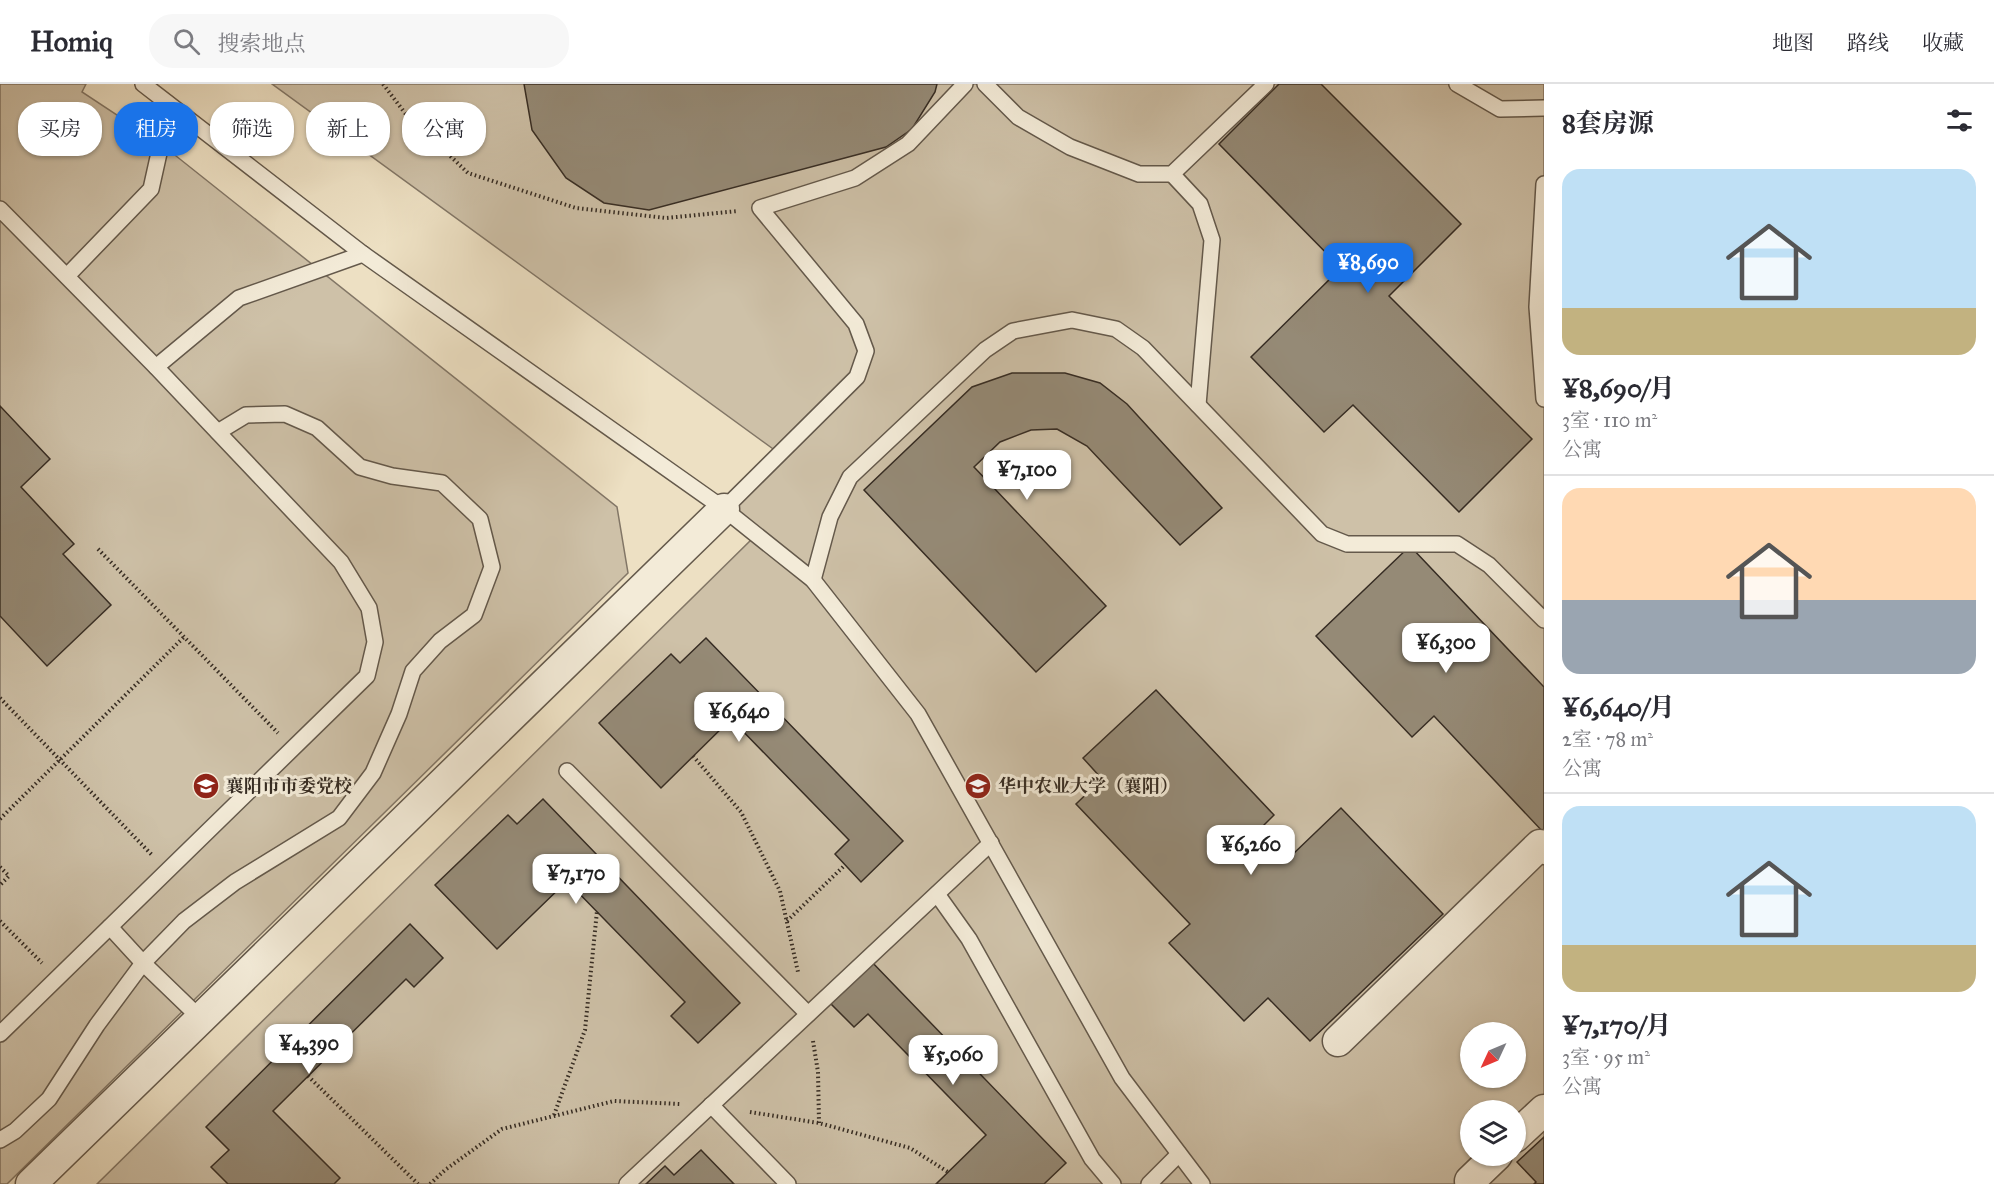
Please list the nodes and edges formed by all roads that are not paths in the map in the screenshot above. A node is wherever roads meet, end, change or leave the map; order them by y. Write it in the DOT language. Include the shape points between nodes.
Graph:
graph roads {
  1 [pos="143,84"];
  2 [pos="965,84"];
  3 [pos="985,84"];
  4 [pos="1266,84"];
  5 [pos="1457,84"];
  6 [pos="167,102"];
  7 [pos="1544,108"];
  8 [pos="198,126"];
  9 [pos="158,156"];
  10 [pos="1172,174"];
  11 [pos="1544,184"];
  12 [pos="0,209"];
  13 [pos="363,254"];
  14 [pos="66,276"];
  15 [pos="156,367"];
  16 [pos="1544,399"];
  17 [pos="1198,405"];
  18 [pos="218,432"];
  19 [pos="724,509"];
  20 [pos="813,580"];
  21 [pos="1544,620"];
  22 [pos="567,771"];
  23 [pos="991,843"];
  24 [pos="1544,849"];
  25 [pos="937,894"];
  26 [pos="110,927"];
  27 [pos="143,963"];
  28 [pos="808,1014"];
  29 [pos="201,1019"];
  30 [pos="0,1034"];
  31 [pos="1338,1041"];
  32 [pos="711,1105"];
  33 [pos="1544,1110"];
  34 [pos="1526,1127"];
  35 [pos="0,1140"];
  36 [pos="1179,1154"];
  37 [pos="1486,1166"];
  38 [pos="1470,1181"];
  39 [pos="31,1184"];
  40 [pos="627,1184"];
  41 [pos="788,1184"];
  42 [pos="1113,1184"];
  43 [pos="1149,1184"];
  44 [pos="1202,1184"];
  1 -- 6 [label="lane"];
  2 -- 19 [label="lane" via="908,144 855,178 760,208 856,324 866,351 856,377"];
  3 -- 10 [label="lane" via="1018,117 1070,147 1139,174"];
  4 -- 10 [label="lane"];
  5 -- 7 [label="lane" via="1500,109"];
  8 -- 13 [label="lane"];
  9 -- 14 [label="lane" via="150,189"];
  10 -- 17 [label="lane" via="1200,204 1212,240"];
  11 -- 16 [label="lane" via="1537,307"];
  12 -- 14 [label="lane"];
  13 -- 15 [label="lane" via="239,298"];
  13 -- 19 [label="lane"];
  14 -- 15 [label="lane"];
  15 -- 18 [label="lane"];
  17 -- 20 [label="lane" via="1143,348 1116,329 1072,320 1013,331 984,350 850,477 830,517"];
  17 -- 21 [label="lane" via="1322,534 1347,544 1457,544 1489,565"];
  18 -- 26 [label="lane" via="341,562 369,608 375,642 367,676"];
  18 -- 27 [label="lane" via="246,415 285,414 317,428 360,467 442,483 480,519 492,567 474,615 440,641 413,671 373,772 339,818 235,882 184,921"];
  19 -- 20 [label="lane"];
  19 -- 29 [label="street"];
  20 -- 23 [label="lane" via="918,714"];
  22 -- 28 [label="lane"];
  23 -- 25 [label="lane"];
  23 -- 36 [label="lane" via="1122,1078"];
  24 -- 31 [label="street" via="1540,844"];
  25 -- 28 [label="lane"];
  25 -- 42 [label="lane" via="969,939 1092,1159"];
  26 -- 27 [label="lane"];
  26 -- 30 [label="lane"];
  27 -- 29 [label="lane"];
  27 -- 35 [label="lane" via="49,1099"];
  28 -- 32 [label="lane"];
  29 -- 39 [label="street"];
  32 -- 40 [label="lane"];
  32 -- 41 [label="lane"];
  33 -- 34 [label="street"];
  36 -- 43 [label="lane"];
  36 -- 44 [label="lane"];
  37 -- 38 [label="street"];
}
